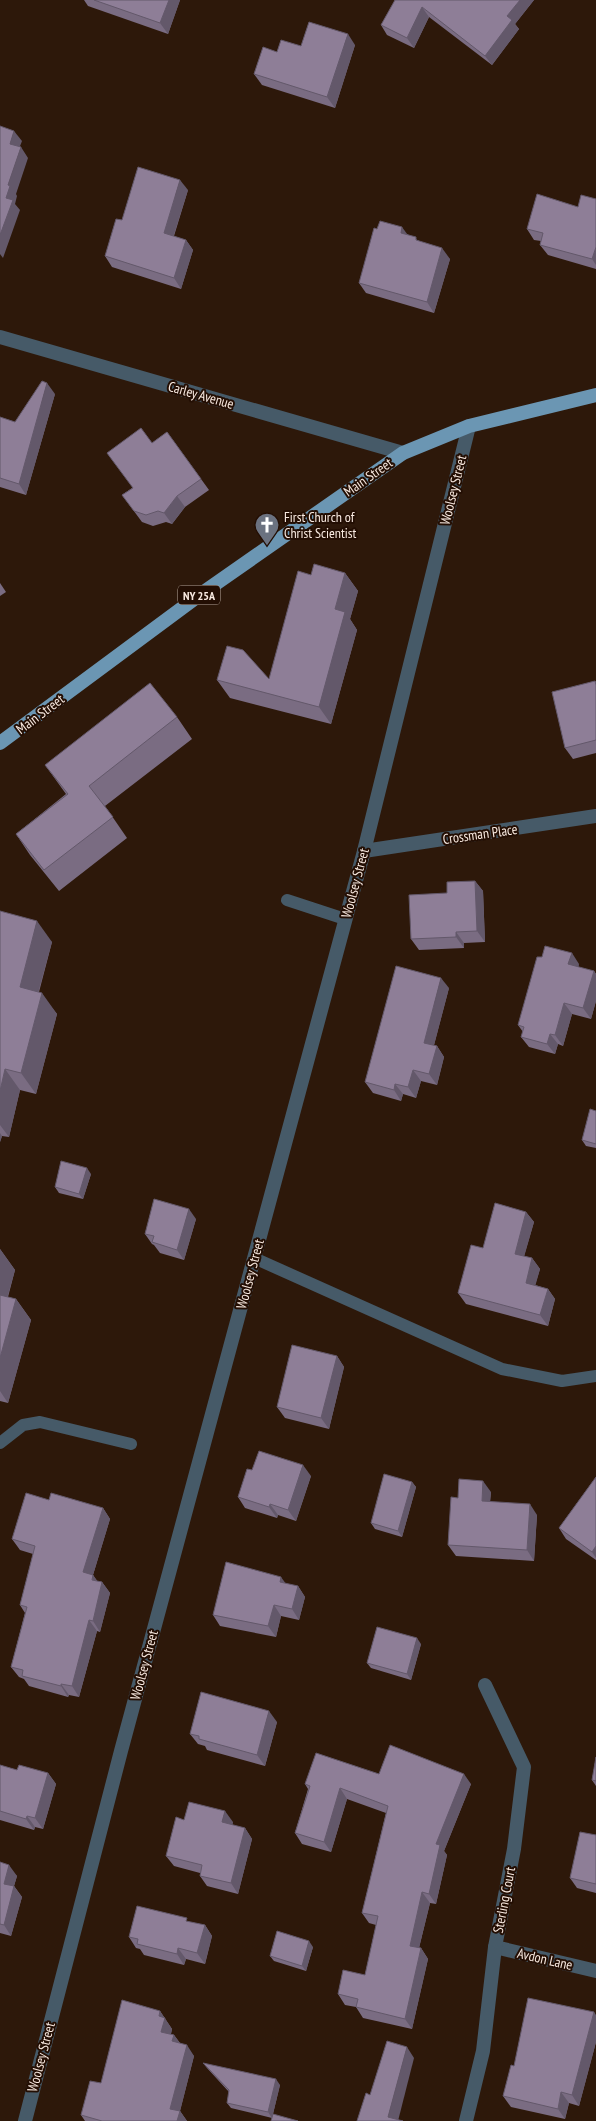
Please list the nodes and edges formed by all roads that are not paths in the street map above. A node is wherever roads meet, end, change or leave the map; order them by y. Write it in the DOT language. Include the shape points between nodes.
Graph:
graph roads {
  1 [pos="0,337"];
  2 [pos="596,395"];
  3 [pos="469,426"];
  4 [pos="402,453"];
  5 [pos="0,743"];
  6 [pos="596,816"];
  7 [pos="364,851"];
  8 [pos="287,900"];
  9 [pos="345,919"];
  10 [pos="254,1258"];
  11 [pos="596,1376"];
  12 [pos="0,1443"];
  13 [pos="131,1444"];
  14 [pos="485,1685"];
  15 [pos="495,1947"];
  16 [pos="596,1971"];
  17 [pos="25,2121"];
  18 [pos="466,2121"];
  1 -- 4 [label="street, Carley Avenue"];
  2 -- 3 [label="main road, Main Street / NY 25A"];
  3 -- 4 [label="main road, Main Street / NY 25A"];
  3 -- 7 [label="street, Woolsey Street"];
  4 -- 5 [label="main road, Main Street / NY 25A" via="201,594"];
  6 -- 7 [label="street, Crossman Place"];
  7 -- 9 [label="street, Woolsey Street"];
  8 -- 9 [label="lane"];
  9 -- 10 [label="street, Woolsey Street"];
  10 -- 11 [label="lane" via="502,1369 562,1381"];
  10 -- 17 [label="street, Woolsey Street"];
  12 -- 13 [label="lane" via="23,1425 40,1422"];
  14 -- 15 [label="street, Sterling Court" via="524,1767 514,1849"];
  15 -- 16 [label="street, Avdon Lane"];
  15 -- 18 [label="street, Sterling Court" via="483,2051"];
}
